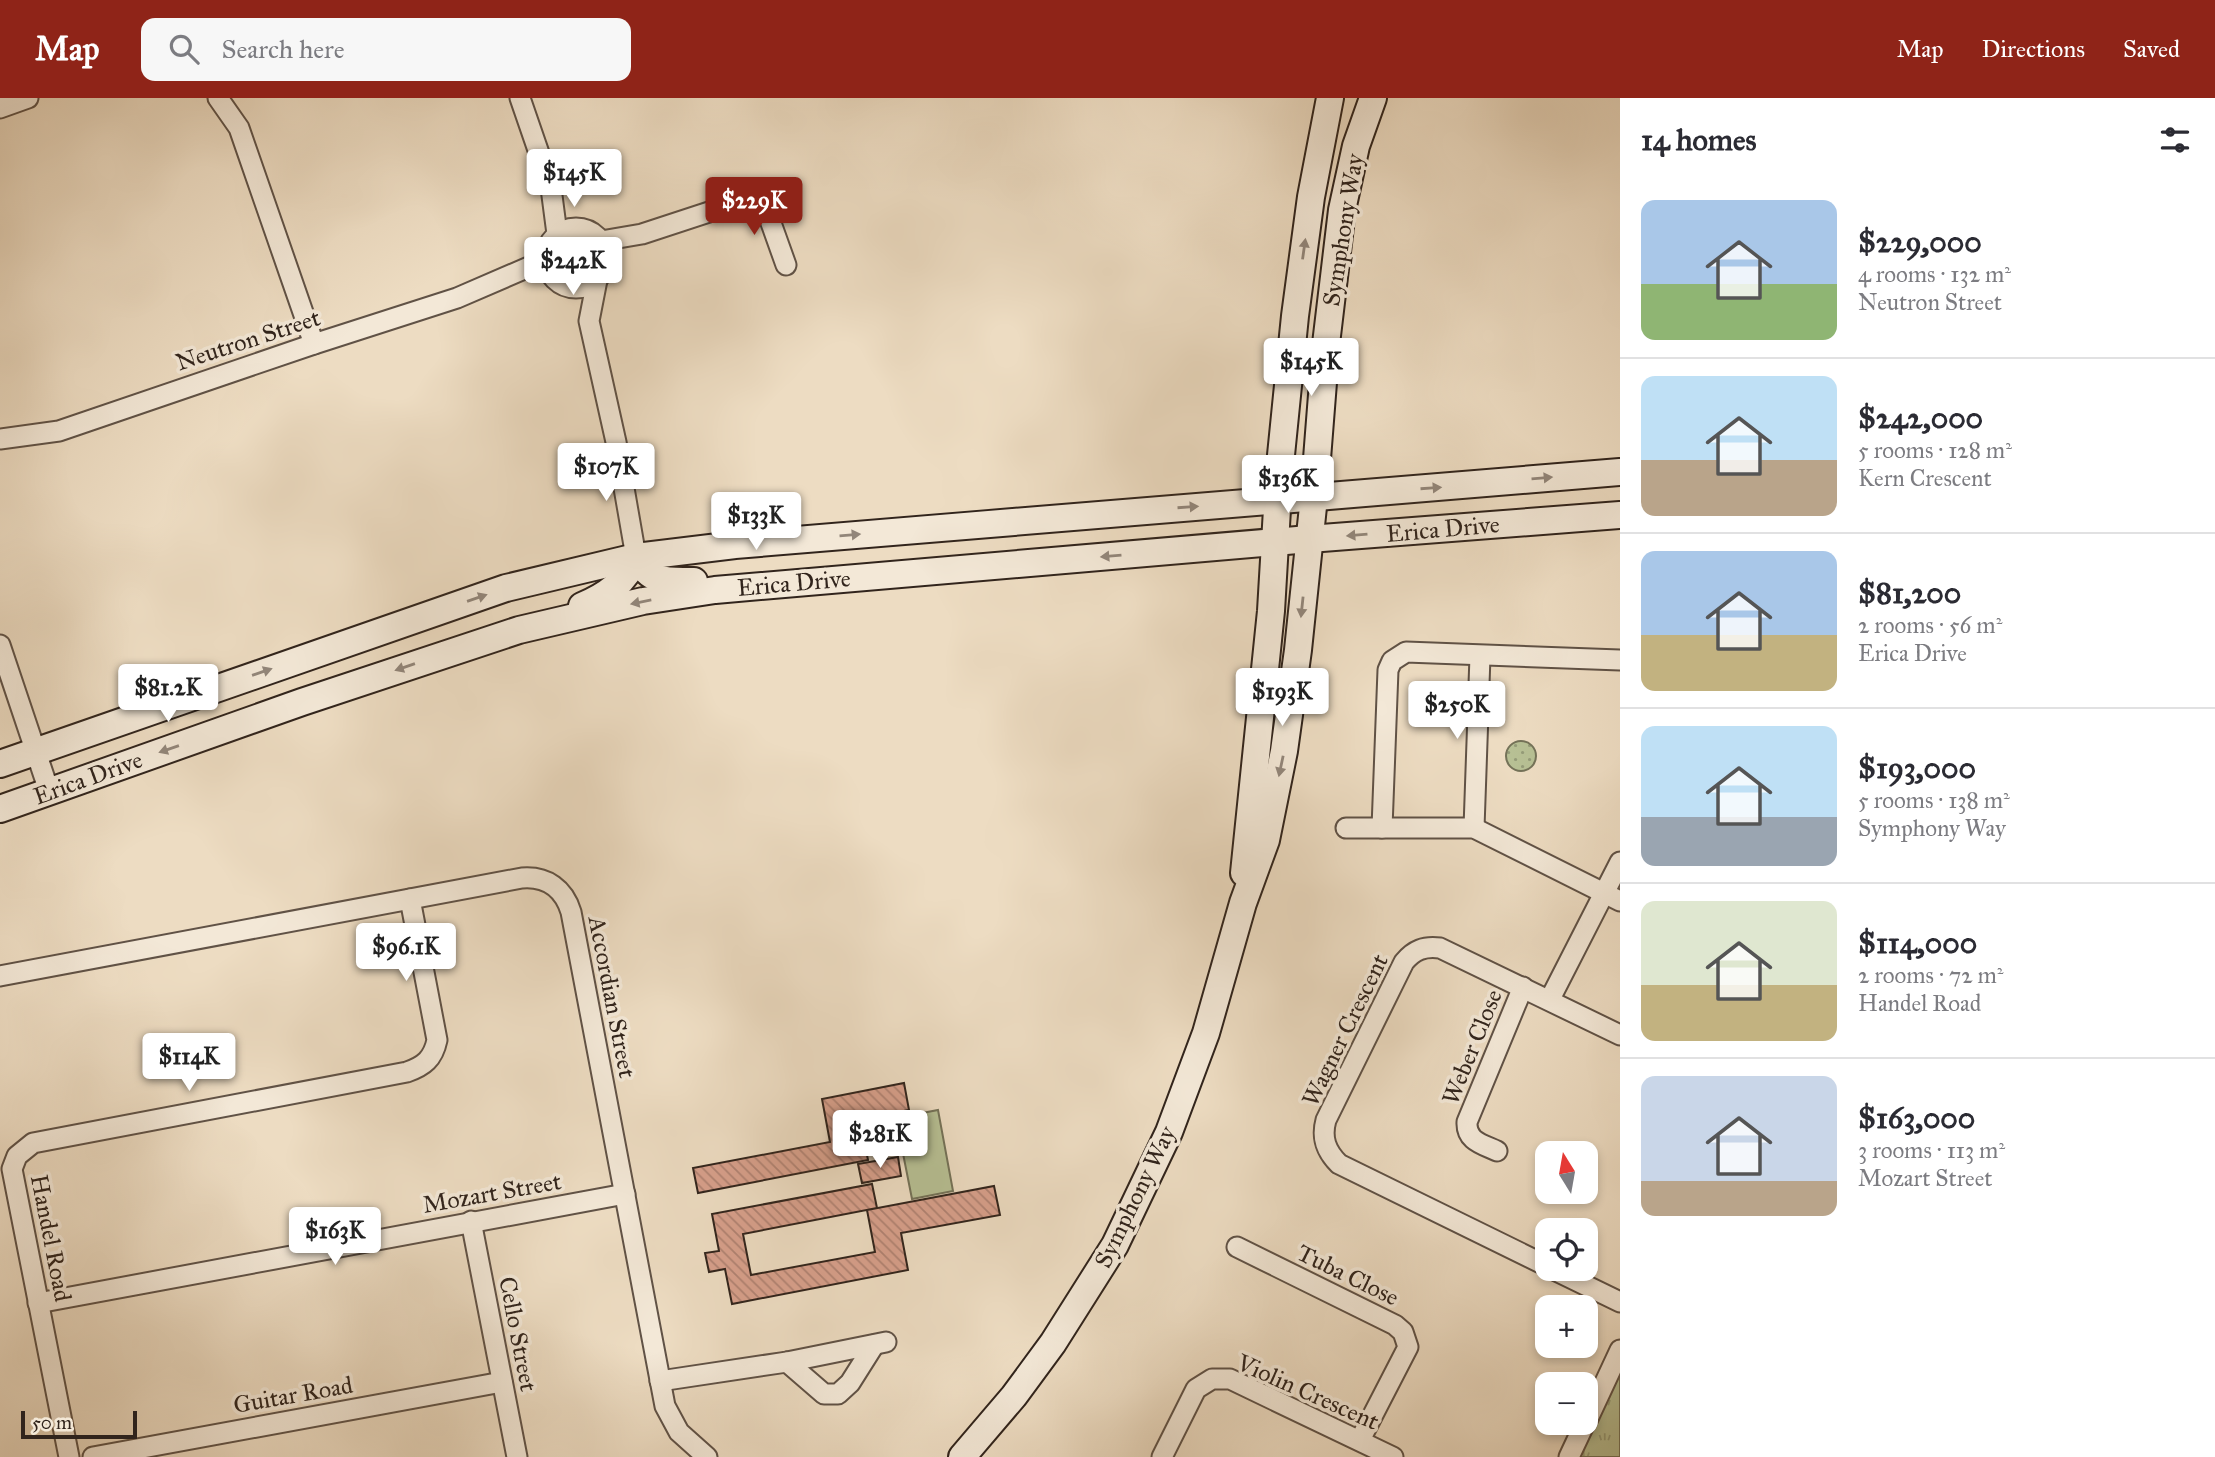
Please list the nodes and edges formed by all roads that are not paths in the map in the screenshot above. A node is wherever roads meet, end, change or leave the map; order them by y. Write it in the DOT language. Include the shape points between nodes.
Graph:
graph roads {
  1 [pos="28,98"];
  2 [pos="218,98"];
  3 [pos="520,98"];
  4 [pos="1330,98"];
  5 [pos="1373,98"];
  6 [pos="0,108"];
  7 [pos="566,231"];
  8 [pos="642,234"];
  9 [pos="601,241"];
  10 [pos="786,265"];
  11 [pos="601,273"];
  12 [pos="554,275"];
  13 [pos="589,321"];
  14 [pos="314,344"];
  15 [pos="0,439"];
  16 [pos="1620,472"];
  17 [pos="1314,497"];
  18 [pos="1278,500"];
  19 [pos="1620,515"];
  20 [pos="1309,539"];
  21 [pos="1275,542"];
  22 [pos="636,557"];
  23 [pos="860,578"];
  24 [pos="540,624"];
  25 [pos="0,645"];
  26 [pos="1480,656"];
  27 [pos="1620,660"];
  28 [pos="35,751"];
  29 [pos="0,764"];
  30 [pos="49,791"];
  31 [pos="0,809"];
  32 [pos="1346,828"];
  33 [pos="1382,828"];
  34 [pos="1474,828"];
  35 [pos="1620,862"];
  36 [pos="1612,897"];
  37 [pos="410,900"];
  38 [pos="1242,903"];
  39 [pos="0,976"];
  40 [pos="1523,987"];
  41 [pos="1550,999"];
  42 [pos="1620,1035"];
  43 [pos="1497,1151"];
  44 [pos="625,1194"];
  45 [pos="471,1221"];
  46 [pos="1237,1247"];
  47 [pos="1535,1260"];
  48 [pos="1577,1281"];
  49 [pos="1620,1302"];
  50 [pos="38,1303"];
  51 [pos="1620,1350"];
  52 [pos="787,1362"];
  53 [pos="660,1381"];
  54 [pos="502,1382"];
  55 [pos="1598,1396"];
  56 [pos="1579,1435"];
  57 [pos="1360,1440"];
  58 [pos="69,1457"];
  59 [pos="93,1457"];
  60 [pos="517,1457"];
  61 [pos="707,1457"];
  62 [pos="962,1457"];
  63 [pos="1162,1457"];
  64 [pos="1394,1457"];
  65 [pos="1569,1457"];
  1 -- 6 [label="street"];
  2 -- 14 [label="street" via="239,128"];
  3 -- 7 [label="street"];
  18 -- 4 [label="main road, Symphony Way, one-way" via="1295,316"];
  5 -- 17 [label="main road, Symphony Way" via="1356,146 1342,210"];
  7 -- 9 [label="street" via="594,234"];
  7 -- 12 [label="street" via="546,250"];
  8 -- 9 [label="street"];
  8 -- 10 [label="street" via="761,195"];
  8 -- 11 [label="street"];
  9 -- 11 [label="street" via="605,250"];
  11 -- 12 [label="street" via="582,288"];
  11 -- 13 [label="street"];
  12 -- 13 [label="street"];
  12 -- 14 [label="street, Neutron Street" via="508,276 457,298"];
  13 -- 22 [label="street"];
  14 -- 15 [label="street, Neutron Street" via="59,431"];
  17 -- 16 [label="main road, Erica Drive, one-way"];
  17 -- 18 [label="main road, Erica Drive"];
  17 -- 20 [label="main road, Symphony Way"];
  18 -- 21 [label="main road, Symphony Way"];
  22 -- 18 [label="main road, Erica Drive, one-way"];
  19 -- 20 [label="main road, Erica Drive, one-way"];
  20 -- 21 [label="main road, Erica Drive"];
  20 -- 38 [label="main road, Symphony Way, one-way" via="1284,751 1266,840"];
  21 -- 23 [label="main road, Erica Drive, one-way"];
  21 -- 38 [label="main road, Symphony Way"];
  22 -- 23 [label="main road" via="648,575 669,581 771,575"];
  22 -- 24 [label="main road" via="618,585 599,599"];
  28 -- 22 [label="main road, Erica Drive, one-way" via="506,588"];
  23 -- 24 [label="main road, Erica Drive, one-way" via="703,592"];
  24 -- 30 [label="main road, Erica Drive, one-way"];
  25 -- 28 [label="street"];
  26 -- 27 [label="street"];
  26 -- 33 [label="street" via="1406,652 1392,661"];
  26 -- 34 [label="street"];
  28 -- 29 [label="main road, Erica Drive"];
  28 -- 30 [label="street"];
  30 -- 31 [label="main road, Erica Drive"];
  32 -- 33 [label="street"];
  33 -- 34 [label="street"];
  34 -- 36 [label="street"];
  35 -- 36 [label="street"];
  36 -- 41 [label="street"];
  37 -- 39 [label="street, Accordian Street"];
  37 -- 44 [label="street, Accordian Street" via="531,878 548,882 563,894 571,912"];
  37 -- 50 [label="street, Handel Road" via="437,1040 429,1060 407,1072 33,1143 23,1149 12,1169"];
  38 -- 62 [label="main road, Symphony Way" via="1206,1033 1169,1132 1115,1245 1053,1343"];
  40 -- 41 [label="street, Wagner Crescent"];
  40 -- 43 [label="street, Weber Close" via="1467,1122 1470,1138"];
  40 -- 47 [label="street, Wagner Crescent" via="1440,947 1409,955 1323,1131 1329,1154 1339,1164"];
  41 -- 42 [label="street, Wagner Crescent"];
  44 -- 45 [label="street, Mozart Street"];
  44 -- 53 [label="street, Accordian Street"];
  45 -- 50 [label="street, Mozart Street"];
  45 -- 54 [label="street, Cello Street"];
  46 -- 57 [label="street, Tuba Close" via="1403,1332 1408,1347"];
  48 -- 49 [label="street"];
  50 -- 58 [label="street, Handel Road"];
  51 -- 55 [label="street"];
  52 -- 52 [label="street" via="880,1343 838,1394 824,1394"];
  52 -- 53 [label="street"];
  53 -- 61 [label="street, Accordian Street" via="673,1423"];
  54 -- 59 [label="street, Guitar Road"];
  54 -- 60 [label="street, Cello Street"];
  56 -- 65 [label="street"];
  57 -- 63 [label="street, Violin Crescent" via="1230,1379 1212,1379 1196,1389"];
  57 -- 64 [label="street, Violin Crescent"];
}
